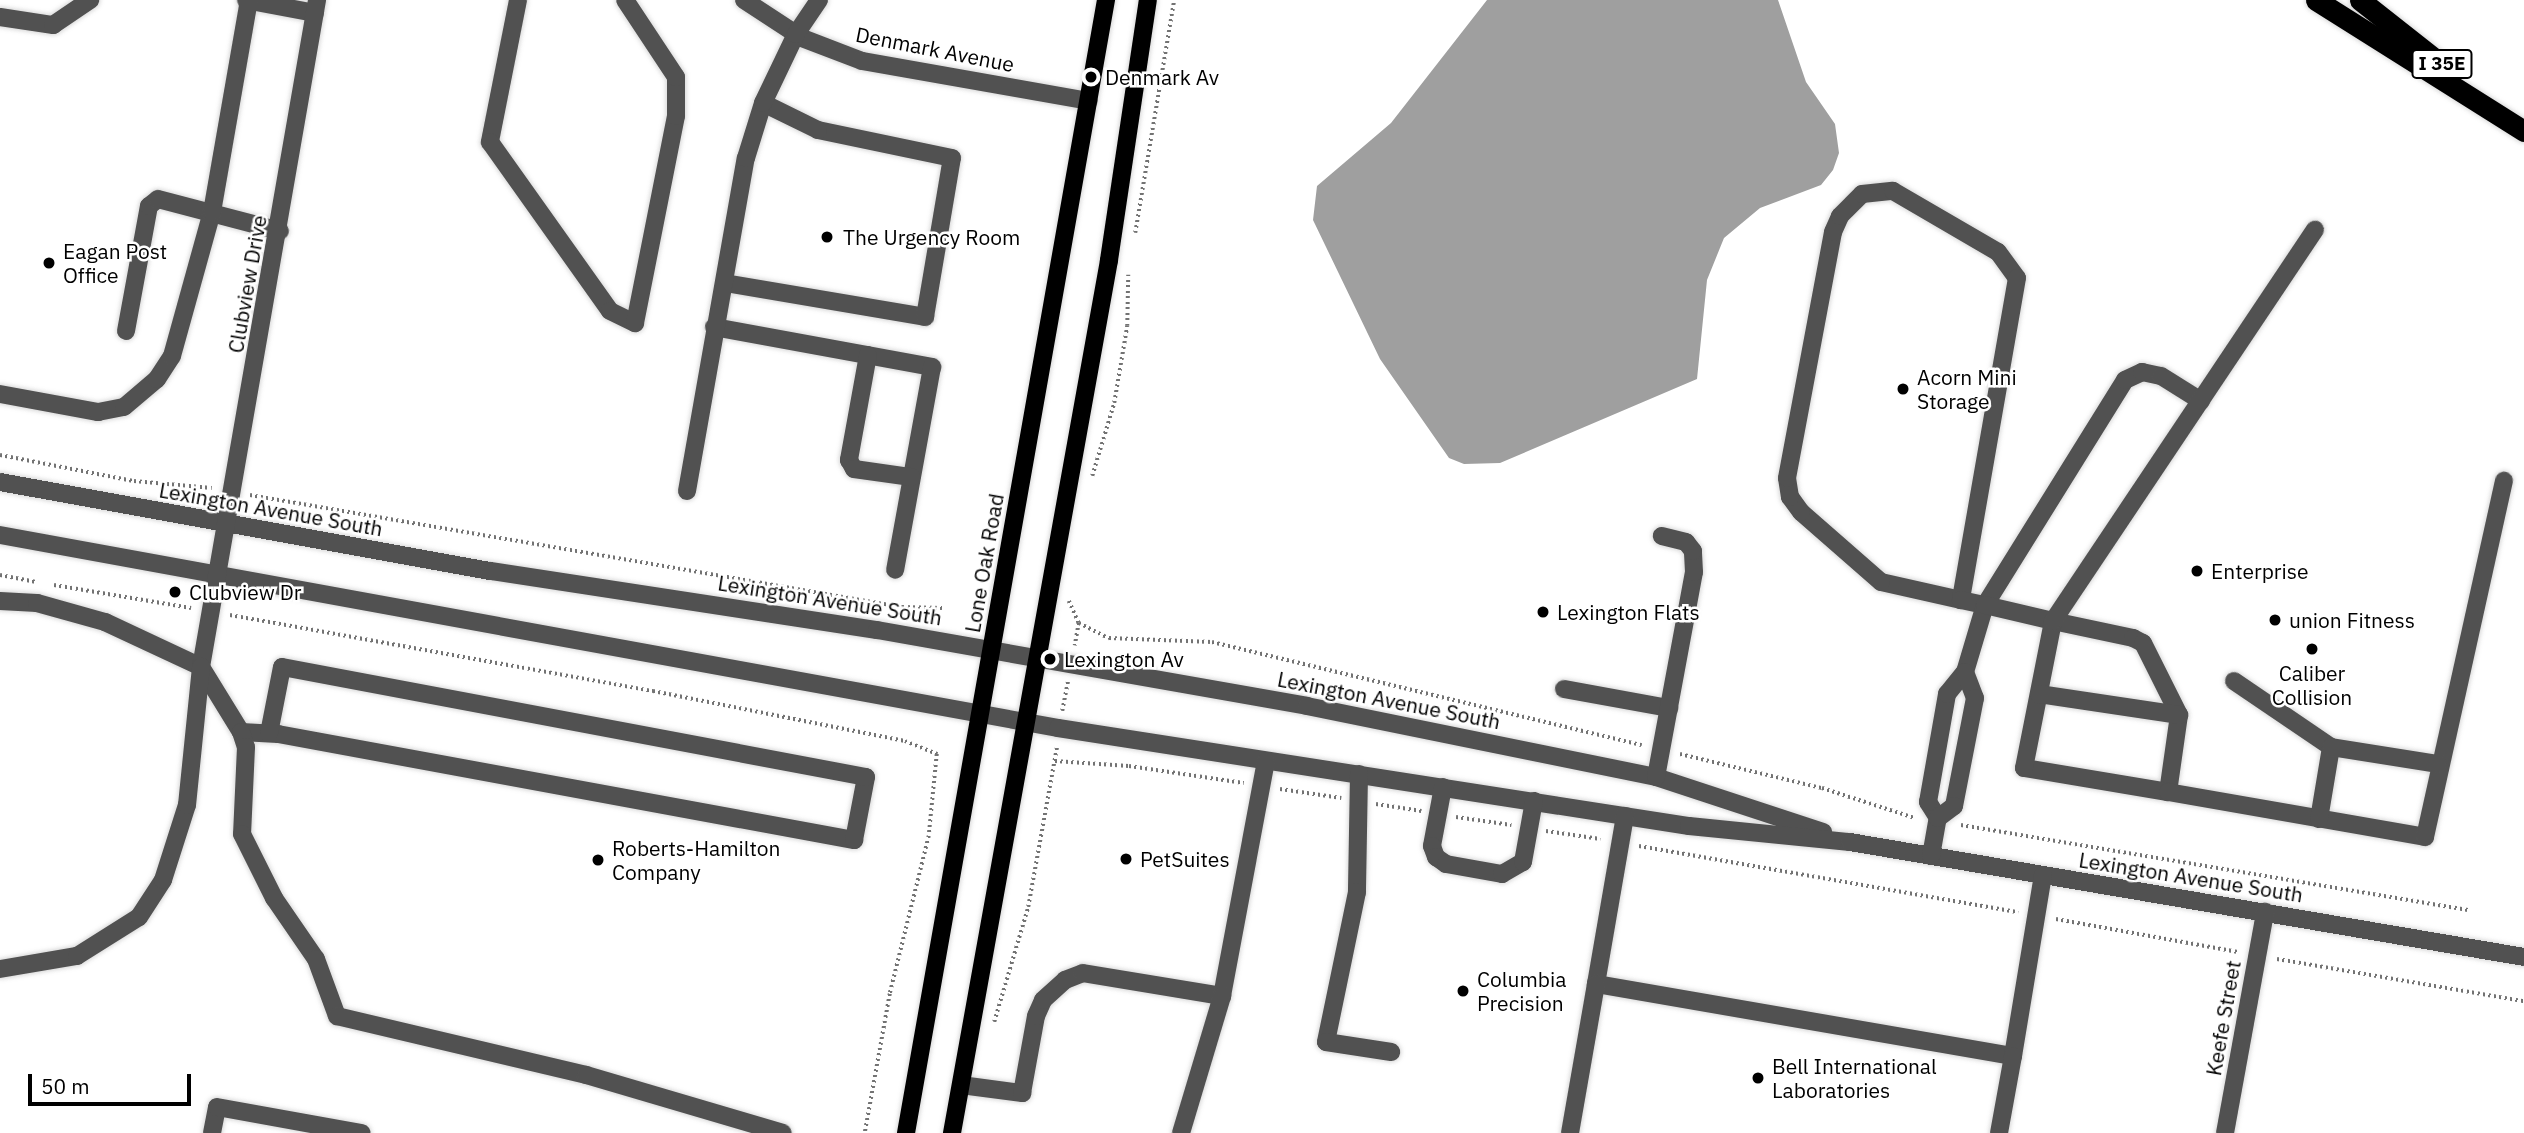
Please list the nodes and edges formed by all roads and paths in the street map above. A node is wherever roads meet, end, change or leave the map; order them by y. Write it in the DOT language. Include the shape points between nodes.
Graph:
graph roads {
  1 [pos="90,0"];
  2 [pos="248,0"];
  3 [pos="518,0"];
  4 [pos="625,0"];
  5 [pos="744,0"];
  6 [pos="820,0"];
  7 [pos="1106,0"];
  8 [pos="1149,0"];
  9 [pos="1174,0"];
  10 [pos="2316,0"];
  11 [pos="2360,0"];
  12 [pos="316,6"];
  13 [pos="0,18"];
  14 [pos="796,34"];
  15 [pos="1089,101"];
  16 [pos="763,103"];
  17 [pos="2524,130"];
  18 [pos="212,212"];
  19 [pos="2315,229"];
  20 [pos="280,231"];
  21 [pos="1133,246"];
  22 [pos="1128,273"];
  23 [pos="725,283"];
  24 [pos="714,327"];
  25 [pos="126,331"];
  26 [pos="868,355"];
  27 [pos="0,394"];
  28 [pos="2201,401"];
  29 [pos="0,455"];
  30 [pos="911,477"];
  31 [pos="2504,481"];
  32 [pos="0,482"];
  33 [pos="1090,488"];
  34 [pos="687,491"];
  35 [pos="232,493"];
  36 [pos="226,524"];
  37 [pos="0,535"];
  38 [pos="1662,536"];
  39 [pos="895,570"];
  40 [pos="0,575"];
  41 [pos="217,575"];
  42 [pos="1070,588"];
  43 [pos="1961,600"];
  44 [pos="0,601"];
  45 [pos="1985,605"];
  46 [pos="942,608"];
  47 [pos="211,611"];
  48 [pos="2053,621"];
  49 [pos="1079,623"];
  50 [pos="992,649"];
  51 [pos="1037,657"];
  52 [pos="1072,663"];
  53 [pos="201,667"];
  54 [pos="1965,672"];
  55 [pos="2234,681"];
  56 [pos="1564,690"];
  57 [pos="2039,694"];
  58 [pos="1669,708"];
  59 [pos="980,714"];
  60 [pos="2179,715"];
  61 [pos="1025,722"];
  62 [pos="1058,728"];
  63 [pos="241,732"];
  64 [pos="269,733"];
  65 [pos="2331,747"];
  66 [pos="1661,750"];
  67 [pos="1055,761"];
  68 [pos="1266,762"];
  69 [pos="2438,764"];
  70 [pos="1359,774"];
  71 [pos="1656,777"];
  72 [pos="1262,786"];
  73 [pos="1443,787"];
  74 [pos="2168,792"];
  75 [pos="1357,801"];
  76 [pos="1534,801"];
  77 [pos="1438,814"];
  78 [pos="1625,816"];
  79 [pos="2319,819"];
  80 [pos="1938,820"];
  81 [pos="1530,828"];
  82 [pos="1621,842"];
  83 [pos="1850,842"];
  84 [pos="1931,856"];
  85 [pos="2043,875"];
  86 [pos="2468,910"];
  87 [pos="2265,912"];
  88 [pos="2036,916"];
  89 [pos="2257,956"];
  90 [pos="2524,957"];
  91 [pos="0,969"];
  92 [pos="1596,984"];
  93 [pos="1222,996"];
  94 [pos="2524,1001"];
  95 [pos="993,1027"];
  96 [pos="1391,1052"];
  97 [pos="2012,1056"];
  98 [pos="961,1084"];
  99 [pos="212,1133"];
  100 [pos="362,1133"];
  101 [pos="783,1133"];
  102 [pos="865,1133"];
  103 [pos="906,1133"];
  104 [pos="952,1133"];
  105 [pos="1181,1133"];
  106 [pos="1570,1133"];
  107 [pos="1999,1133"];
  108 [pos="2225,1133"];
  1 -- 13 [label="street" via="53,26"];
  2 -- 12 [label="street"];
  2 -- 18 [label="street"];
  3 -- 4 [label="street" via="490,142 610,311 635,323 676,116 676,76"];
  5 -- 14 [label="street, Denmark Avenue"];
  6 -- 14 [label="street"];
  7 -- 15 [label="main road, Lone Oak Road"];
  8 -- 51 [label="main road"];
  9 -- 21 [label="path"];
  10 -- 17 [label="highway"];
  11 -- 17 [label="highway, I 35E"];
  12 -- 20 [label="street, Clubview Drive"];
  14 -- 15 [label="street, Denmark Avenue" via="862,61"];
  14 -- 16 [label="street"];
  15 -- 50 [label="main road, Lone Oak Road"];
  16 -- 23 [label="street" via="746,158"];
  16 -- 23 [label="street" via="818,130 952,158 925,317"];
  18 -- 20 [label="street"];
  18 -- 25 [label="street" via="158,199 149,206"];
  18 -- 27 [label="street" via="181,336 157,379 124,407 98,412"];
  19 -- 28 [label="street"];
  20 -- 35 [label="street, Clubview Drive"];
  22 -- 33 [label="path" via="1127,326 1114,402"];
  23 -- 24 [label="street"];
  24 -- 26 [label="street"];
  24 -- 34 [label="street"];
  26 -- 30 [label="street" via="849,460 854,469"];
  26 -- 30 [label="street" via="932,367"];
  28 -- 45 [label="street" via="2161,376 2141,372 2125,380"];
  28 -- 48 [label="street"];
  29 -- 35 [label="path" via="134,481 183,482"];
  30 -- 39 [label="street"];
  31 -- 69 [label="street"];
  32 -- 36 [label="street, Lexington Avenue South"];
  35 -- 36 [label="street, Clubview Drive"];
  35 -- 46 [label="path" via="902,607"];
  36 -- 41 [label="street, Clubview Drive"];
  36 -- 50 [label="street, Lexington Avenue South" via="491,571"];
  37 -- 41 [label="street, Lexington Avenue South"];
  38 -- 58 [label="street" via="1686,542 1693,551 1694,572"];
  40 -- 47 [label="path"];
  41 -- 47 [label="street, Clubview Drive"];
  41 -- 59 [label="street, Lexington Avenue South"];
  42 -- 49 [label="path"];
  43 -- 43 [label="street" via="2017,278 1998,252 1893,191 1877,190 1861,194 1850,204 1833,232 1787,478 1790,497 1881,582"];
  43 -- 45 [label="street"];
  44 -- 53 [label="street" via="37,603 105,622"];
  45 -- 48 [label="street"];
  45 -- 54 [label="street"];
  47 -- 53 [label="street, Clubview Drive"];
  47 -- 102 [label="path" via="653,691 905,741 937,754 936,798 890,994"];
  48 -- 57 [label="street"];
  48 -- 60 [label="street" via="2143,643"];
  49 -- 52 [label="path"];
  49 -- 66 [label="path" via="1109,639 1212,642"];
  50 -- 51 [label="street, Lexington Avenue South"];
  50 -- 59 [label="main road, Lone Oak Road"];
  51 -- 52 [label="street, Lexington Avenue South"];
  51 -- 61 [label="main road"];
  52 -- 62 [label="path"];
  52 -- 71 [label="street, Lexington Avenue South"];
  53 -- 63 [label="street"];
  53 -- 91 [label="street, Clubview Drive" via="187,805 163,880 139,917 77,956"];
  54 -- 80 [label="street" via="1947,694 1928,802"];
  54 -- 80 [label="street" via="1975,698 1954,806"];
  55 -- 65 [label="street"];
  56 -- 58 [label="street"];
  57 -- 60 [label="street"];
  57 -- 74 [label="street" via="2024,768"];
  58 -- 66 [label="street"];
  59 -- 61 [label="street, Lexington Avenue South"];
  59 -- 103 [label="main road, Lone Oak Road"];
  60 -- 74 [label="street"];
  61 -- 62 [label="street, Lexington Avenue South"];
  61 -- 98 [label="main road"];
  62 -- 67 [label="path"];
  62 -- 68 [label="street, Lexington Avenue South"];
  63 -- 64 [label="street"];
  63 -- 101 [label="street" via="246,747 242,834 274,898 316,959 337,1016 586,1075"];
  64 -- 64 [label="street" via="854,840 866,777 282,667"];
  65 -- 69 [label="street"];
  65 -- 79 [label="street"];
  66 -- 71 [label="street"];
  66 -- 80 [label="path" via="1822,788 1890,813"];
  67 -- 72 [label="path" via="1129,766"];
  67 -- 95 [label="path" via="1028,907"];
  68 -- 70 [label="street, Lexington Avenue South"];
  68 -- 72 [label="street"];
  69 -- 79 [label="street" via="2425,837"];
  70 -- 73 [label="street, Lexington Avenue South"];
  70 -- 75 [label="street"];
  71 -- 83 [label="street, Lexington Avenue South"];
  72 -- 75 [label="path"];
  72 -- 93 [label="street"];
  73 -- 76 [label="street, Lexington Avenue South"];
  73 -- 77 [label="street"];
  74 -- 79 [label="street"];
  75 -- 77 [label="path"];
  75 -- 96 [label="street" via="1357,891 1326,1042"];
  76 -- 78 [label="street, Lexington Avenue South"];
  76 -- 81 [label="street"];
  77 -- 81 [label="path"];
  77 -- 81 [label="street" via="1432,846 1436,857 1446,864 1502,874 1523,863"];
  78 -- 82 [label="street"];
  78 -- 83 [label="street, Lexington Avenue South"];
  80 -- 84 [label="street"];
  80 -- 86 [label="path"];
  81 -- 82 [label="path"];
  82 -- 88 [label="path"];
  82 -- 92 [label="street"];
  83 -- 84 [label="street, Lexington Avenue South"];
  84 -- 85 [label="street, Lexington Avenue South"];
  85 -- 87 [label="street, Lexington Avenue South"];
  85 -- 88 [label="street"];
  87 -- 89 [label="street, Keefe Street"];
  87 -- 90 [label="street, Lexington Avenue South"];
  88 -- 89 [label="path"];
  88 -- 97 [label="street"];
  89 -- 94 [label="path"];
  89 -- 108 [label="street, Keefe Street"];
  92 -- 97 [label="street"];
  92 -- 106 [label="street"];
  93 -- 98 [label="street" via="1083,973 1065,980 1043,1000 1022,1093"];
  93 -- 105 [label="street"];
  97 -- 107 [label="street"];
  98 -- 104 [label="main road"];
  99 -- 100 [label="street" via="217,1107"];
}
